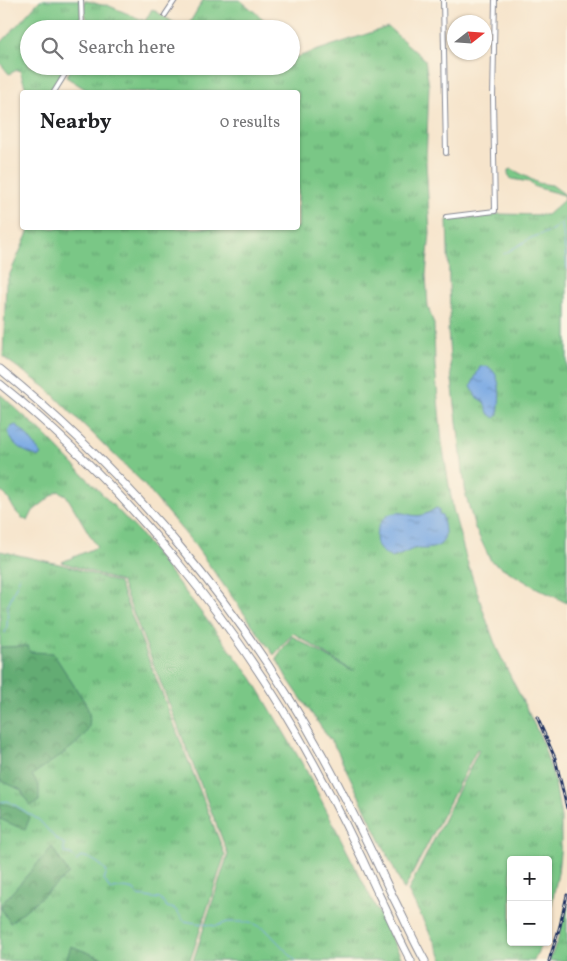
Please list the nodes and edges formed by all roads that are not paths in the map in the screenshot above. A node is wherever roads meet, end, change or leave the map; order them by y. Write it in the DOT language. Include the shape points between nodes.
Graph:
graph roads {
  1 [pos="81,0"];
  2 [pos="175,0"];
  3 [pos="443,0"];
  4 [pos="495,0"];
  5 [pos="165,15"];
  6 [pos="82,20"];
  7 [pos="64,75"];
  8 [pos="55,90"];
  9 [pos="446,153"];
  10 [pos="446,217"];
  11 [pos="0,369"];
  12 [pos="0,384"];
  13 [pos="411,961"];
  14 [pos="425,961"];
  1 -- 6 [label="street"];
  2 -- 5 [label="street"];
  3 -- 9 [label="street"];
  4 -- 10 [label="street" via="495,211"];
  7 -- 8 [label="street"];
  11 -- 14 [label="highway" via="58,419 125,486 228,608 324,756"];
  12 -- 13 [label="highway" via="51,428 124,502 162,544 252,662 338,808"];
}
